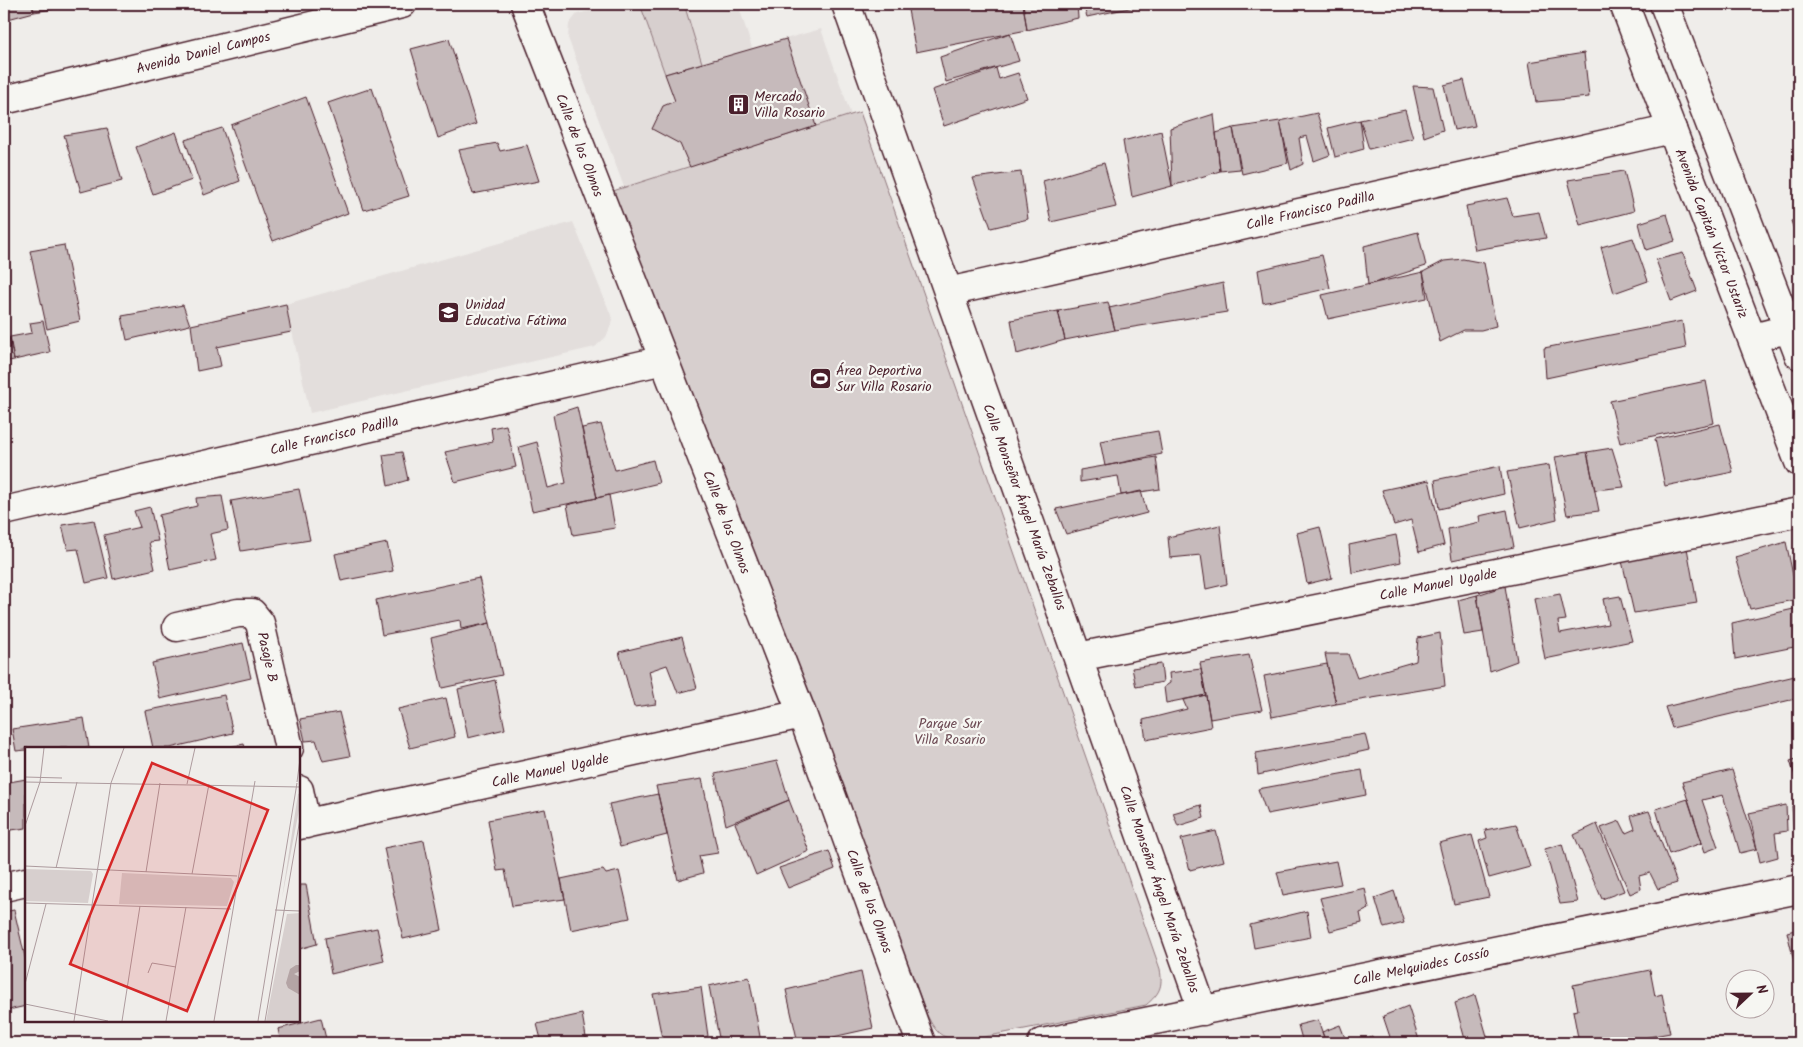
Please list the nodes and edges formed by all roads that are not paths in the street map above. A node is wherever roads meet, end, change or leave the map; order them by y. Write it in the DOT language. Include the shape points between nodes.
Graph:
graph roads {
  1 [pos="402,4"];
  2 [pos="525,4"];
  3 [pos="846,4"];
  4 [pos="1624,4"];
  5 [pos="1664,4"];
  6 [pos="4,100"];
  7 [pos="1672,129"];
  8 [pos="948,292"];
  9 [pos="1794,327"];
  10 [pos="1753,338"];
  11 [pos="1799,355"];
  12 [pos="664,360"];
  13 [pos="1799,462"];
  14 [pos="4,511"];
  15 [pos="1799,512"];
  16 [pos="177,627"];
  17 [pos="1078,657"];
  18 [pos="802,714"];
  19 [pos="289,747"];
  20 [pos="300,798"];
  21 [pos="303,824"];
  22 [pos="25,882"];
  23 [pos="4,887"];
  24 [pos="1799,888"];
  25 [pos="1203,1011"];
  26 [pos="921,1043"];
  27 [pos="1042,1043"];
  1 -- 6 [label="street, Avenida Daniel Campos"];
  2 -- 12 [label="street, Calle de los Olmos"];
  3 -- 8 [label="street, Calle Monseñor Ángel María Zeballos"];
  4 -- 7 [label="street, Avenida Capitán Víctor Ustariz"];
  5 -- 9 [label="street"];
  7 -- 8 [label="street, Calle Francisco Padilla"];
  7 -- 10 [label="street, Avenida Capitán Víctor Ustariz"];
  8 -- 17 [label="street, Calle Monseñor Ángel María Zeballos"];
  9 -- 10 [label="street"];
  9 -- 11 [label="street"];
  10 -- 13 [label="street, Avenida Capitán Víctor Ustariz"];
  12 -- 14 [label="street, Calle Francisco Padilla"];
  12 -- 18 [label="street, Calle de los Olmos"];
  15 -- 17 [label="street, Calle Manuel Ugalde"];
  16 -- 19 [label="street, Pasaje B" via="238,612 252,613 260,623"];
  17 -- 25 [label="street, Calle Monseñor Ángel María Zeballos"];
  18 -- 21 [label="street, Calle Manuel Ugalde"];
  18 -- 26 [label="street, Calle de los Olmos"];
  20 -- 21 [label="street"];
  22 -- 23 [label="street"];
  24 -- 25 [label="street, Calle Melquiades Cossío"];
  25 -- 27 [label="street, Calle Melquiades Cossío"];
}
